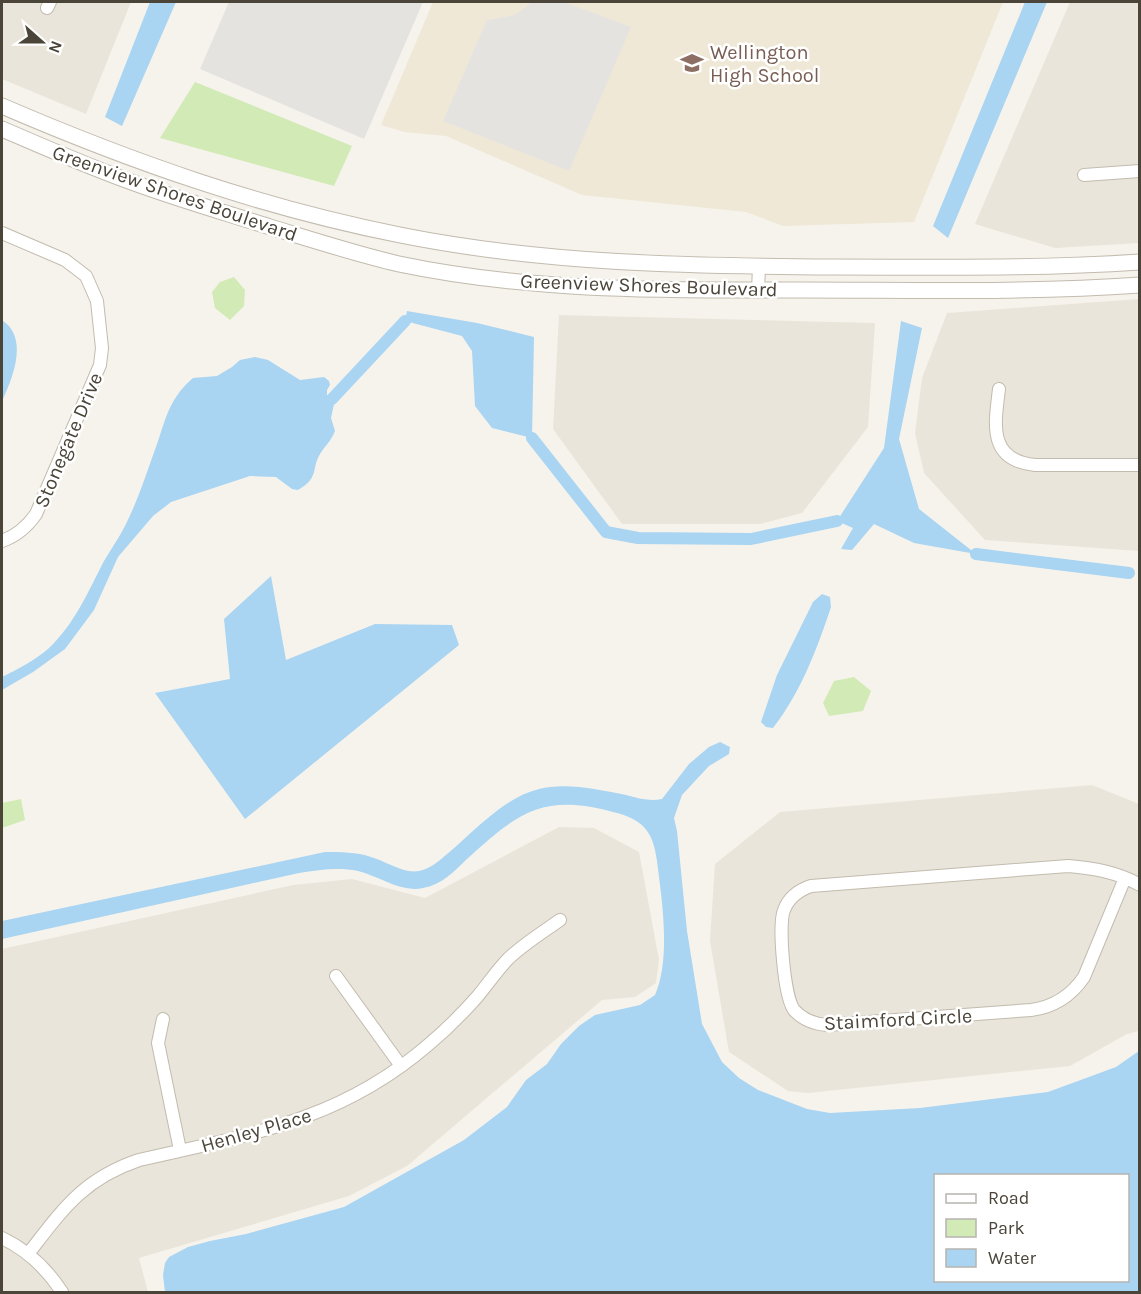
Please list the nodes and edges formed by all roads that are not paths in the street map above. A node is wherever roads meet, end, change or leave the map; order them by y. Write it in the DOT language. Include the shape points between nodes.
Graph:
graph roads {
  1 [pos="2,106"];
  2 [pos="2,129"];
  3 [pos="1140,171"];
  4 [pos="1084,175"];
  5 [pos="2,233"];
  6 [pos="1140,262"];
  7 [pos="759,267"];
  8 [pos="1140,285"];
  9 [pos="758,290"];
  10 [pos="999,389"];
  11 [pos="1140,465"];
  12 [pos="2,541"];
  13 [pos="1125,878"];
  14 [pos="1140,885"];
  15 [pos="560,920"];
  16 [pos="336,976"];
  17 [pos="163,1019"];
  18 [pos="401,1066"];
  19 [pos="180,1150"];
  20 [pos="2,1238"];
  21 [pos="28,1254"];
  22 [pos="62,1293"];
  1 -- 7 [label="street, Greenview Shores Boulevard" via="199,183 401,235 596,261"];
  2 -- 9 [label="street, Greenview Shores Boulevard" via="198,205 399,264 531,284"];
  3 -- 4 [label="street"];
  5 -- 12 [label="street, Stonegate Drive" via="65,260 86,276 98,301 102,348 100,365 36,514 14,536"];
  6 -- 7 [label="street, Greenview Shores Boulevard" via="1011,267"];
  7 -- 9 [label="street"];
  8 -- 9 [label="street, Greenview Shores Boulevard" via="1013,291"];
  10 -- 11 [label="street" via="995,433 1012,458 1035,465"];
  13 -- 13 [label="street, Staimford Circle" via="1084,977 1071,993 1047,1007 827,1025 805,1020 787,995 782,918 792,897 804,888 1068,866"];
  13 -- 14 [label="street, Staimford Circle"];
  15 -- 18 [label="street, Henley Place" via="521,947 452,1023"];
  16 -- 18 [label="street"];
  17 -- 19 [label="street" via="158,1043"];
  18 -- 19 [label="street, Henley Place" via="350,1098 289,1124"];
  19 -- 21 [label="street, Henley Place" via="139,1160 103,1175 71,1200"];
  20 -- 21 [label="street"];
  21 -- 22 [label="street"];
}
